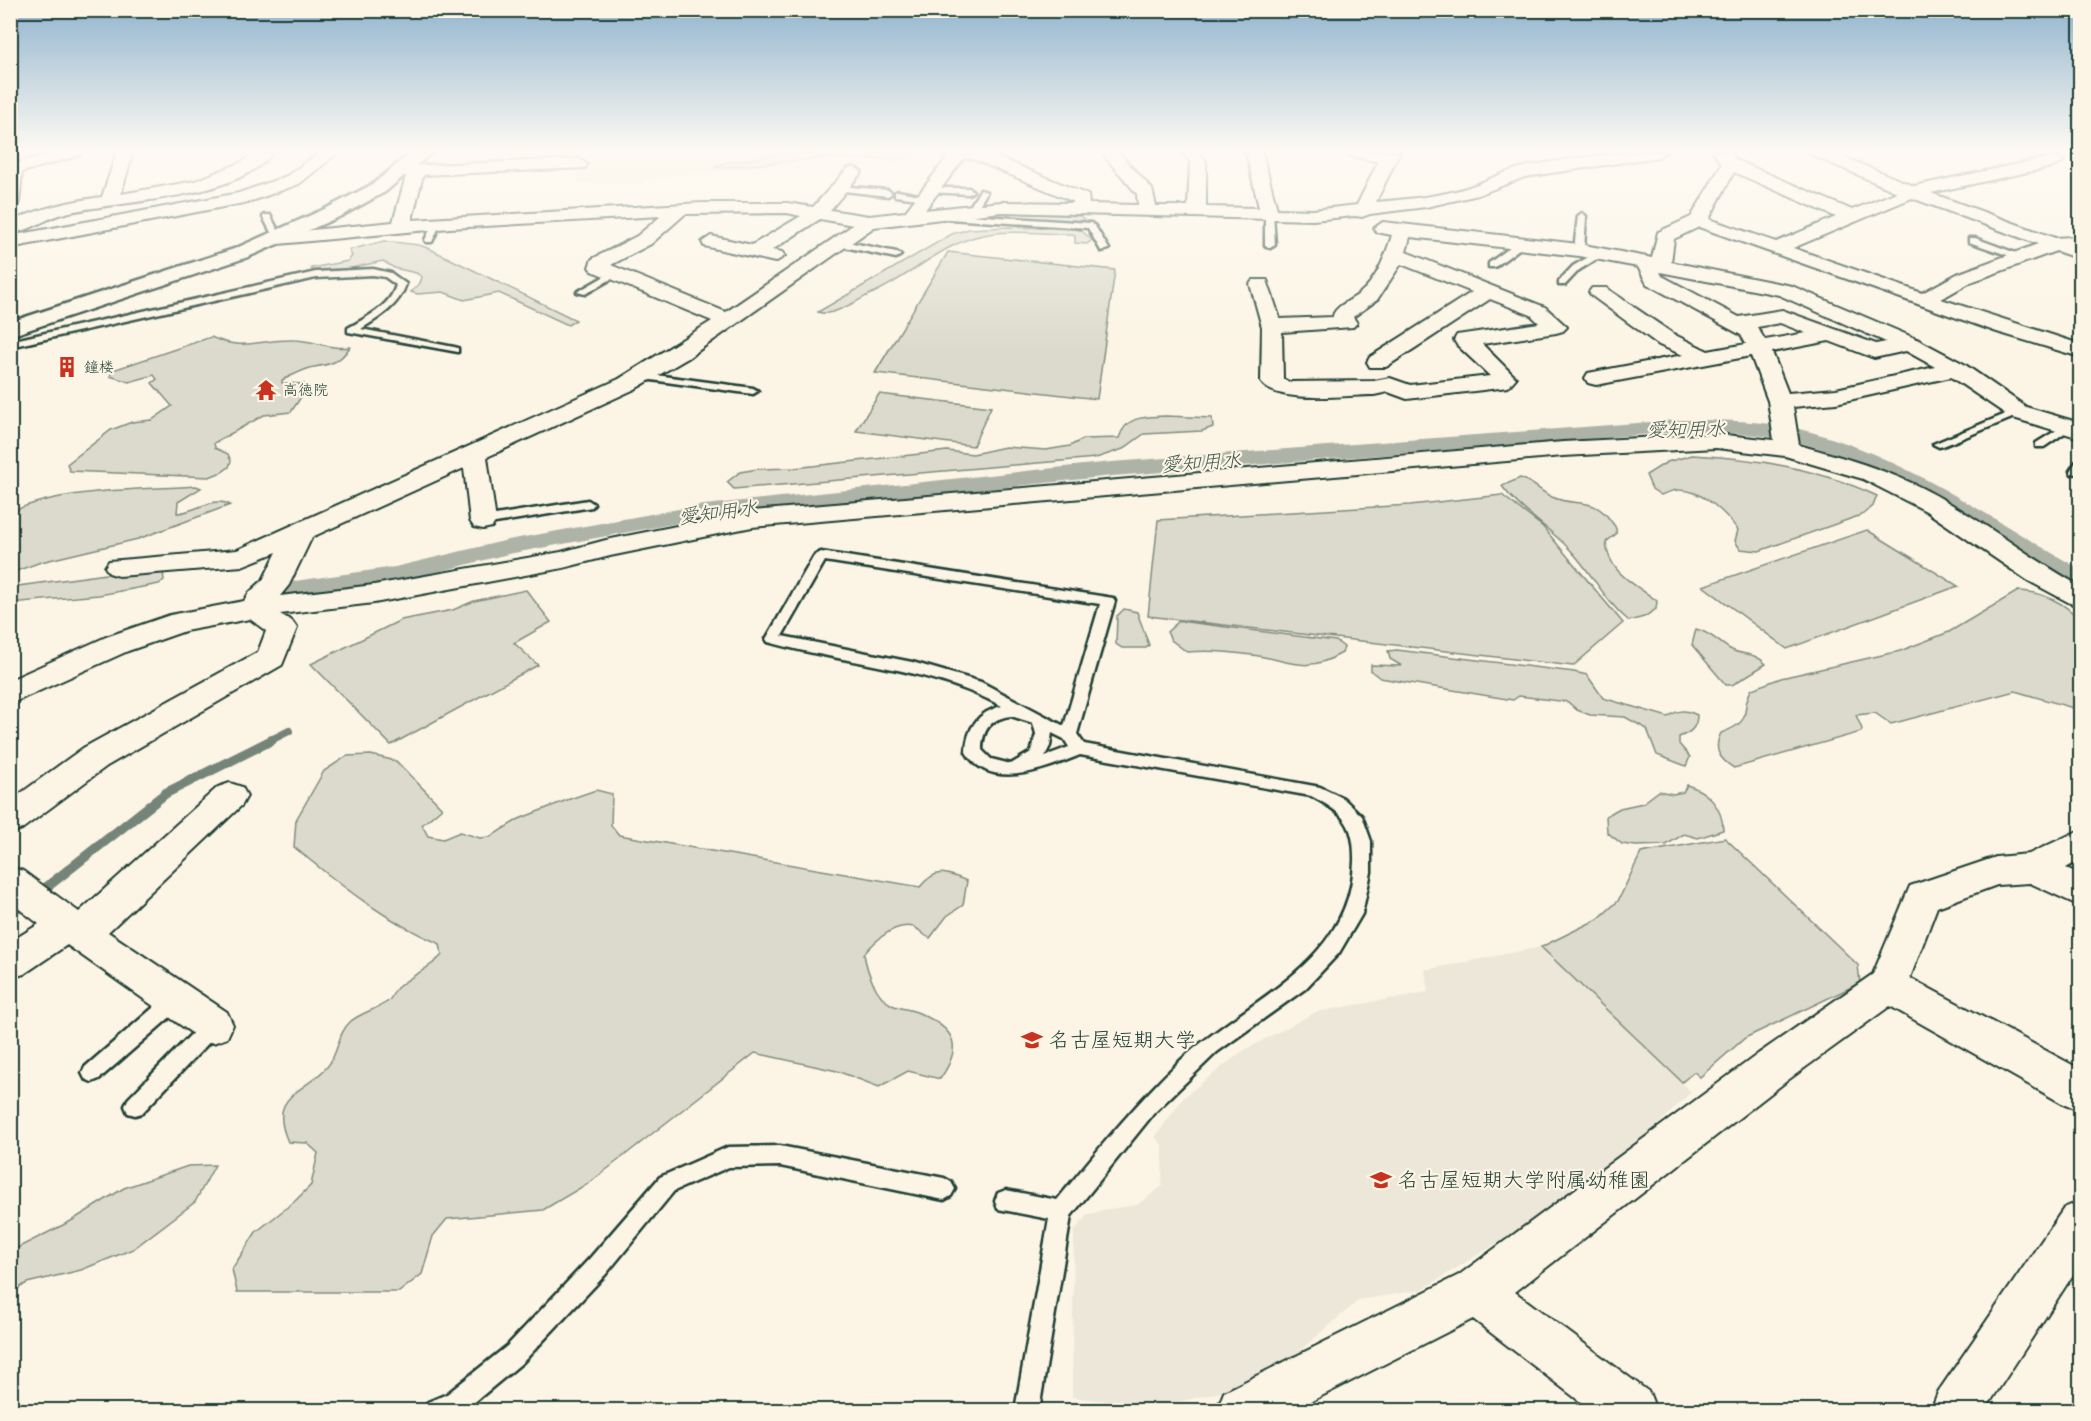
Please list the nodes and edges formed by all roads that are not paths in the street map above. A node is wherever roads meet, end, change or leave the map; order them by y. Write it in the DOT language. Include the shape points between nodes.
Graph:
graph roads {
  1 [pos="35,218"];
  2 [pos="135,218"];
  3 [pos="268,218"];
  4 [pos="318,218"];
  5 [pos="403,218"];
  6 [pos="580,218"];
  7 [pos="669,218"];
  8 [pos="809,218"];
  9 [pos="845,218"];
  10 [pos="881,218"];
  11 [pos="1030,218"];
  12 [pos="1269,218"];
  13 [pos="1348,218"];
  14 [pos="1582,218"];
  15 [pos="1849,218"];
  16 [pos="1986,218"];
  17 [pos="1698,221"];
  18 [pos="869,222"];
  19 [pos="401,227"];
  20 [pos="10,228"];
  21 [pos="1402,233"];
  22 [pos="2080,237"];
  23 [pos="278,238"];
  24 [pos="1972,240"];
  25 [pos="10,242"];
  26 [pos="711,242"];
  27 [pos="838,243"];
  28 [pos="1522,243"];
  29 [pos="2057,243"];
  30 [pos="1270,245"];
  31 [pos="1777,248"];
  32 [pos="1104,249"];
  33 [pos="1578,250"];
  34 [pos="755,252"];
  35 [pos="2080,253"];
  36 [pos="1600,254"];
  37 [pos="896,255"];
  38 [pos="1395,255"];
  39 [pos="2019,256"];
  40 [pos="808,264"];
  41 [pos="1654,264"];
  42 [pos="1492,265"];
  43 [pos="615,274"];
  44 [pos="1562,283"];
  45 [pos="1260,284"];
  46 [pos="582,292"];
  47 [pos="1487,292"];
  48 [pos="1599,292"];
  49 [pos="1921,299"];
  50 [pos="726,319"];
  51 [pos="1444,320"];
  52 [pos="1736,324"];
  53 [pos="1273,328"];
  54 [pos="1876,328"];
  55 [pos="10,329"];
  56 [pos="1828,336"];
  57 [pos="1465,340"];
  58 [pos="1362,342"];
  59 [pos="10,344"];
  60 [pos="1909,344"];
  61 [pos="1759,347"];
  62 [pos="454,350"];
  63 [pos="2080,351"];
  64 [pos="1704,357"];
  65 [pos="1956,369"];
  66 [pos="641,376"];
  67 [pos="1596,378"];
  68 [pos="1390,385"];
  69 [pos="753,391"];
  70 [pos="2019,412"];
  71 [pos="1784,428"];
  72 [pos="2073,430"];
  73 [pos="1940,444"];
  74 [pos="2040,445"];
  75 [pos="474,453"];
  76 [pos="588,504"];
  77 [pos="483,521"];
  78 [pos="300,533"];
  79 [pos="119,567"];
  80 [pos="2080,597"];
  81 [pos="257,608"];
  82 [pos="10,693"];
  83 [pos="1035,716"];
  84 [pos="1074,742"];
  85 [pos="1012,770"];
  86 [pos="230,796"];
  87 [pos="10,820"];
  88 [pos="2080,844"];
  89 [pos="2034,868"];
  90 [pos="10,881"];
  91 [pos="2080,891"];
  92 [pos="74,929"];
  93 [pos="10,962"];
  94 [pos="1887,985"];
  95 [pos="176,1000"];
  96 [pos="213,1025"];
  97 [pos="92,1073"];
  98 [pos="2080,1091"];
  99 [pos="135,1106"];
  100 [pos="944,1189"];
  101 [pos="1006,1201"];
  102 [pos="1060,1211"];
  103 [pos="2080,1224"];
  104 [pos="1476,1292"];
  105 [pos="435,1410"];
  106 [pos="1027,1410"];
  107 [pos="1242,1410"];
  108 [pos="1631,1410"];
  109 [pos="1956,1410"];
  1 -- 20 [label="street"];
  2 -- 25 [label="street"];
  3 -- 23 [label="lane"];
  4 -- 23 [label="street"];
  5 -- 19 [label="street"];
  6 -- 19 [label="street" via="433,232"];
  7 -- 43 [label="street" via="644,240 599,263 599,267"];
  8 -- 34 [label="street"];
  9 -- 18 [label="street"];
  10 -- 18 [label="street"];
  11 -- 32 [label="lane" via="1091,226"];
  12 -- 30 [label="lane"];
  13 -- 21 [label="street"];
  14 -- 33 [label="lane"];
  15 -- 31 [label="street"];
  16 -- 29 [label="street"];
  17 -- 31 [label="street"];
  17 -- 41 [label="street" via="1665,236"];
  18 -- 27 [label="street"];
  19 -- 23 [label="street"];
  21 -- 28 [label="street"];
  21 -- 38 [label="street"];
  22 -- 29 [label="street"];
  23 -- 55 [label="street"];
  24 -- 39 [label="lane"];
  26 -- 34 [label="street"];
  27 -- 37 [label="lane"];
  27 -- 40 [label="street"];
  28 -- 33 [label="street"];
  28 -- 42 [label="lane"];
  29 -- 35 [label="street"];
  29 -- 39 [label="street"];
  31 -- 49 [label="street"];
  33 -- 36 [label="street"];
  34 -- 40 [label="street"];
  36 -- 41 [label="street"];
  36 -- 44 [label="lane" via="1576,268"];
  38 -- 47 [label="street"];
  38 -- 58 [label="street" via="1370,296 1342,315"];
  39 -- 49 [label="street"];
  40 -- 50 [label="street"];
  41 -- 52 [label="street" via="1654,280"];
  41 -- 54 [label="street" via="1785,290"];
  43 -- 46 [label="lane"];
  43 -- 50 [label="street"];
  45 -- 53 [label="street"];
  47 -- 51 [label="street"];
  47 -- 57 [label="street" via="1538,311 1556,327"];
  48 -- 64 [label="street" via="1667,340"];
  49 -- 54 [label="street"];
  49 -- 63 [label="street"];
  50 -- 66 [label="street" via="680,354"];
  51 -- 57 [label="street"];
  51 -- 58 [label="street"];
  52 -- 56 [label="street" via="1782,316"];
  52 -- 61 [label="street" via="1749,331"];
  53 -- 58 [label="street"];
  53 -- 68 [label="street" via="1272,382 1284,388"];
  54 -- 60 [label="street"];
  56 -- 60 [label="street" via="1874,351"];
  56 -- 61 [label="street"];
  57 -- 68 [label="street" via="1505,378 1500,382 1407,392"];
  58 -- 68 [label="street"];
  59 -- 62 [label="lane" via="316,275 373,272 396,279 400,290 391,304 352,330"];
  60 -- 65 [label="street"];
  61 -- 64 [label="street"];
  61 -- 71 [label="street"];
  64 -- 67 [label="street"];
  65 -- 70 [label="street"];
  65 -- 71 [label="street" via="1836,396"];
  66 -- 69 [label="lane"];
  66 -- 75 [label="street"];
  70 -- 72 [label="street"];
  70 -- 73 [label="lane"];
  71 -- 80 [label="street" via="1935,505 2037,574"];
  71 -- 81 [label="street" via="1716,441 1563,449 752,519 563,560 374,594"];
  72 -- 74 [label="lane"];
  75 -- 77 [label="street"];
  75 -- 78 [label="street"];
  76 -- 77 [label="lane"];
  78 -- 79 [label="street" via="242,558"];
  78 -- 81 [label="street" via="275,585 259,599"];
  81 -- 82 [label="street" via="180,622 117,644"];
  81 -- 87 [label="street" via="263,617 282,628 271,658 95,757"];
  83 -- 84 [label="lane"];
  83 -- 84 [label="lane" via="976,686 912,667 773,639 821,556 1108,601"];
  83 -- 85 [label="lane" via="1042,725 1044,742 1037,757"];
  83 -- 85 [label="lane" via="1012,711 992,714 975,732 974,752 986,763"];
  84 -- 85 [label="lane" via="1038,765"];
  84 -- 102 [label="lane" via="1314,791 1337,802 1356,820 1363,841 1362,872 1353,914 1333,948 1298,983 1210,1046 1148,1106"];
  86 -- 92 [label="street"];
  88 -- 89 [label="street"];
  89 -- 91 [label="street"];
  89 -- 94 [label="street" via="1996,871 1923,897"];
  90 -- 92 [label="street"];
  92 -- 93 [label="street"];
  92 -- 95 [label="street"];
  94 -- 98 [label="street"];
  94 -- 104 [label="street"];
  95 -- 96 [label="street"];
  95 -- 97 [label="lane"];
  96 -- 99 [label="lane"];
  100 -- 105 [label="lane" via="780,1156 728,1157 667,1184 598,1266 515,1354 455,1403"];
  101 -- 102 [label="lane"];
  102 -- 106 [label="lane"];
  103 -- 109 [label="street"];
  104 -- 107 [label="street"];
  104 -- 108 [label="street"];
}
